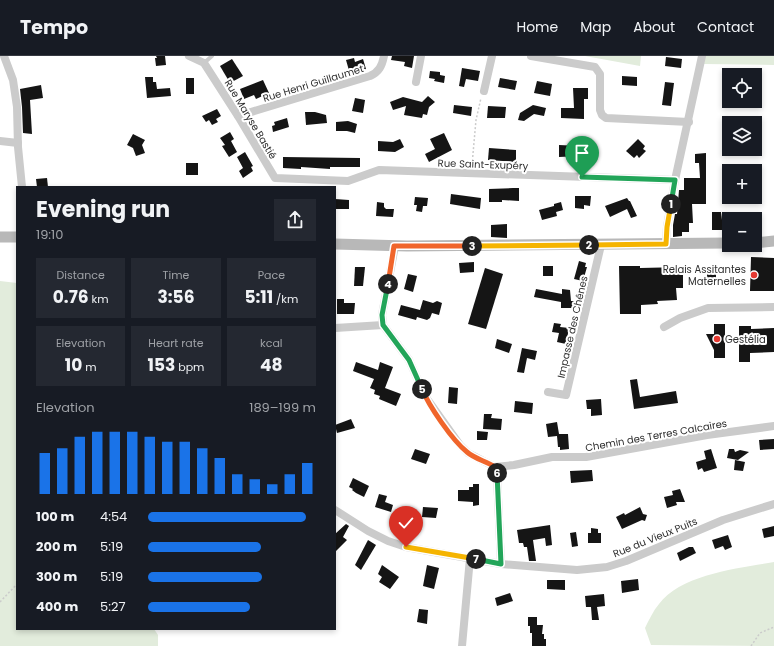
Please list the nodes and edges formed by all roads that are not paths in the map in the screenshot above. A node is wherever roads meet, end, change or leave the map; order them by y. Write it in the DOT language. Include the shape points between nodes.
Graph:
graph roads {
  1 [pos="4,56"];
  2 [pos="189,56"];
  3 [pos="212,56"];
  4 [pos="384,56"];
  5 [pos="421,56"];
  6 [pos="492,56"];
  7 [pos="531,56"];
  8 [pos="702,56"];
  9 [pos="204,63"];
  10 [pos="416,82"];
  11 [pos="484,91"];
  12 [pos="238,116"];
  13 [pos="689,122"];
  14 [pos="0,141"];
  15 [pos="18,143"];
  16 [pos="675,180"];
  17 [pos="293,183"];
  18 [pos="22,186"];
  19 [pos="0,237"];
  20 [pos="16,237"];
  21 [pos="722,243"];
  22 [pos="336,244"];
  23 [pos="601,244"];
  24 [pos="666,244"];
  25 [pos="394,246"];
  26 [pos="774,307"];
  27 [pos="383,325"];
  28 [pos="664,327"];
  29 [pos="336,328"];
  30 [pos="548,392"];
  31 [pos="774,426"];
  32 [pos="495,467"];
  33 [pos="774,504"];
  34 [pos="336,511"];
  35 [pos="470,558"];
  36 [pos="501,564"];
  37 [pos="462,646"];
  1 -- 15 [label="street" via="13,80"];
  2 -- 9 [label="street"];
  3 -- 9 [label="lane"];
  4 -- 12 [label="street, Rue Henri Guillaumet" via="382,66 370,76"];
  5 -- 10 [label="street"];
  6 -- 11 [label="street"];
  7 -- 13 [label="street" via="595,67 600,74 600,110 606,118"];
  8 -- 13 [label="street"];
  9 -- 12 [label="street, Rue Maryse Bastié"];
  12 -- 17 [label="street, Rue Maryse Bastié" via="275,178"];
  13 -- 16 [label="street"];
  14 -- 15 [label="street"];
  15 -- 18 [label="street"];
  16 -- 17 [label="street, Rue Saint-Exupéry" via="379,170 348,181"];
  16 -- 24 [label="street"];
  19 -- 20 [label="main road"];
  21 -- 24 [label="main road"];
  22 -- 25 [label="main road"];
  23 -- 24 [label="main road"];
  23 -- 25 [label="main road"];
  23 -- 30 [label="street, Impasse des Chênes" via="566,395"];
  25 -- 27 [label="street" via="382,315"];
  26 -- 28 [label="street" via="708,308"];
  27 -- 29 [label="street"];
  27 -- 32 [label="street" via="409,360 425,396 460,445 468,453"];
  31 -- 32 [label="street, Chemin des Terres Calcaires" via="707,435 586,457 552,457"];
  32 -- 36 [label="street" via="498,475"];
  33 -- 36 [label="street, Rue du Vieux Puits" via="723,520 607,567 577,570"];
  34 -- 35 [label="street, Rue du Vieux Puits" via="388,541 406,547"];
  35 -- 36 [label="street, Rue du Vieux Puits"];
  35 -- 37 [label="street"];
}
